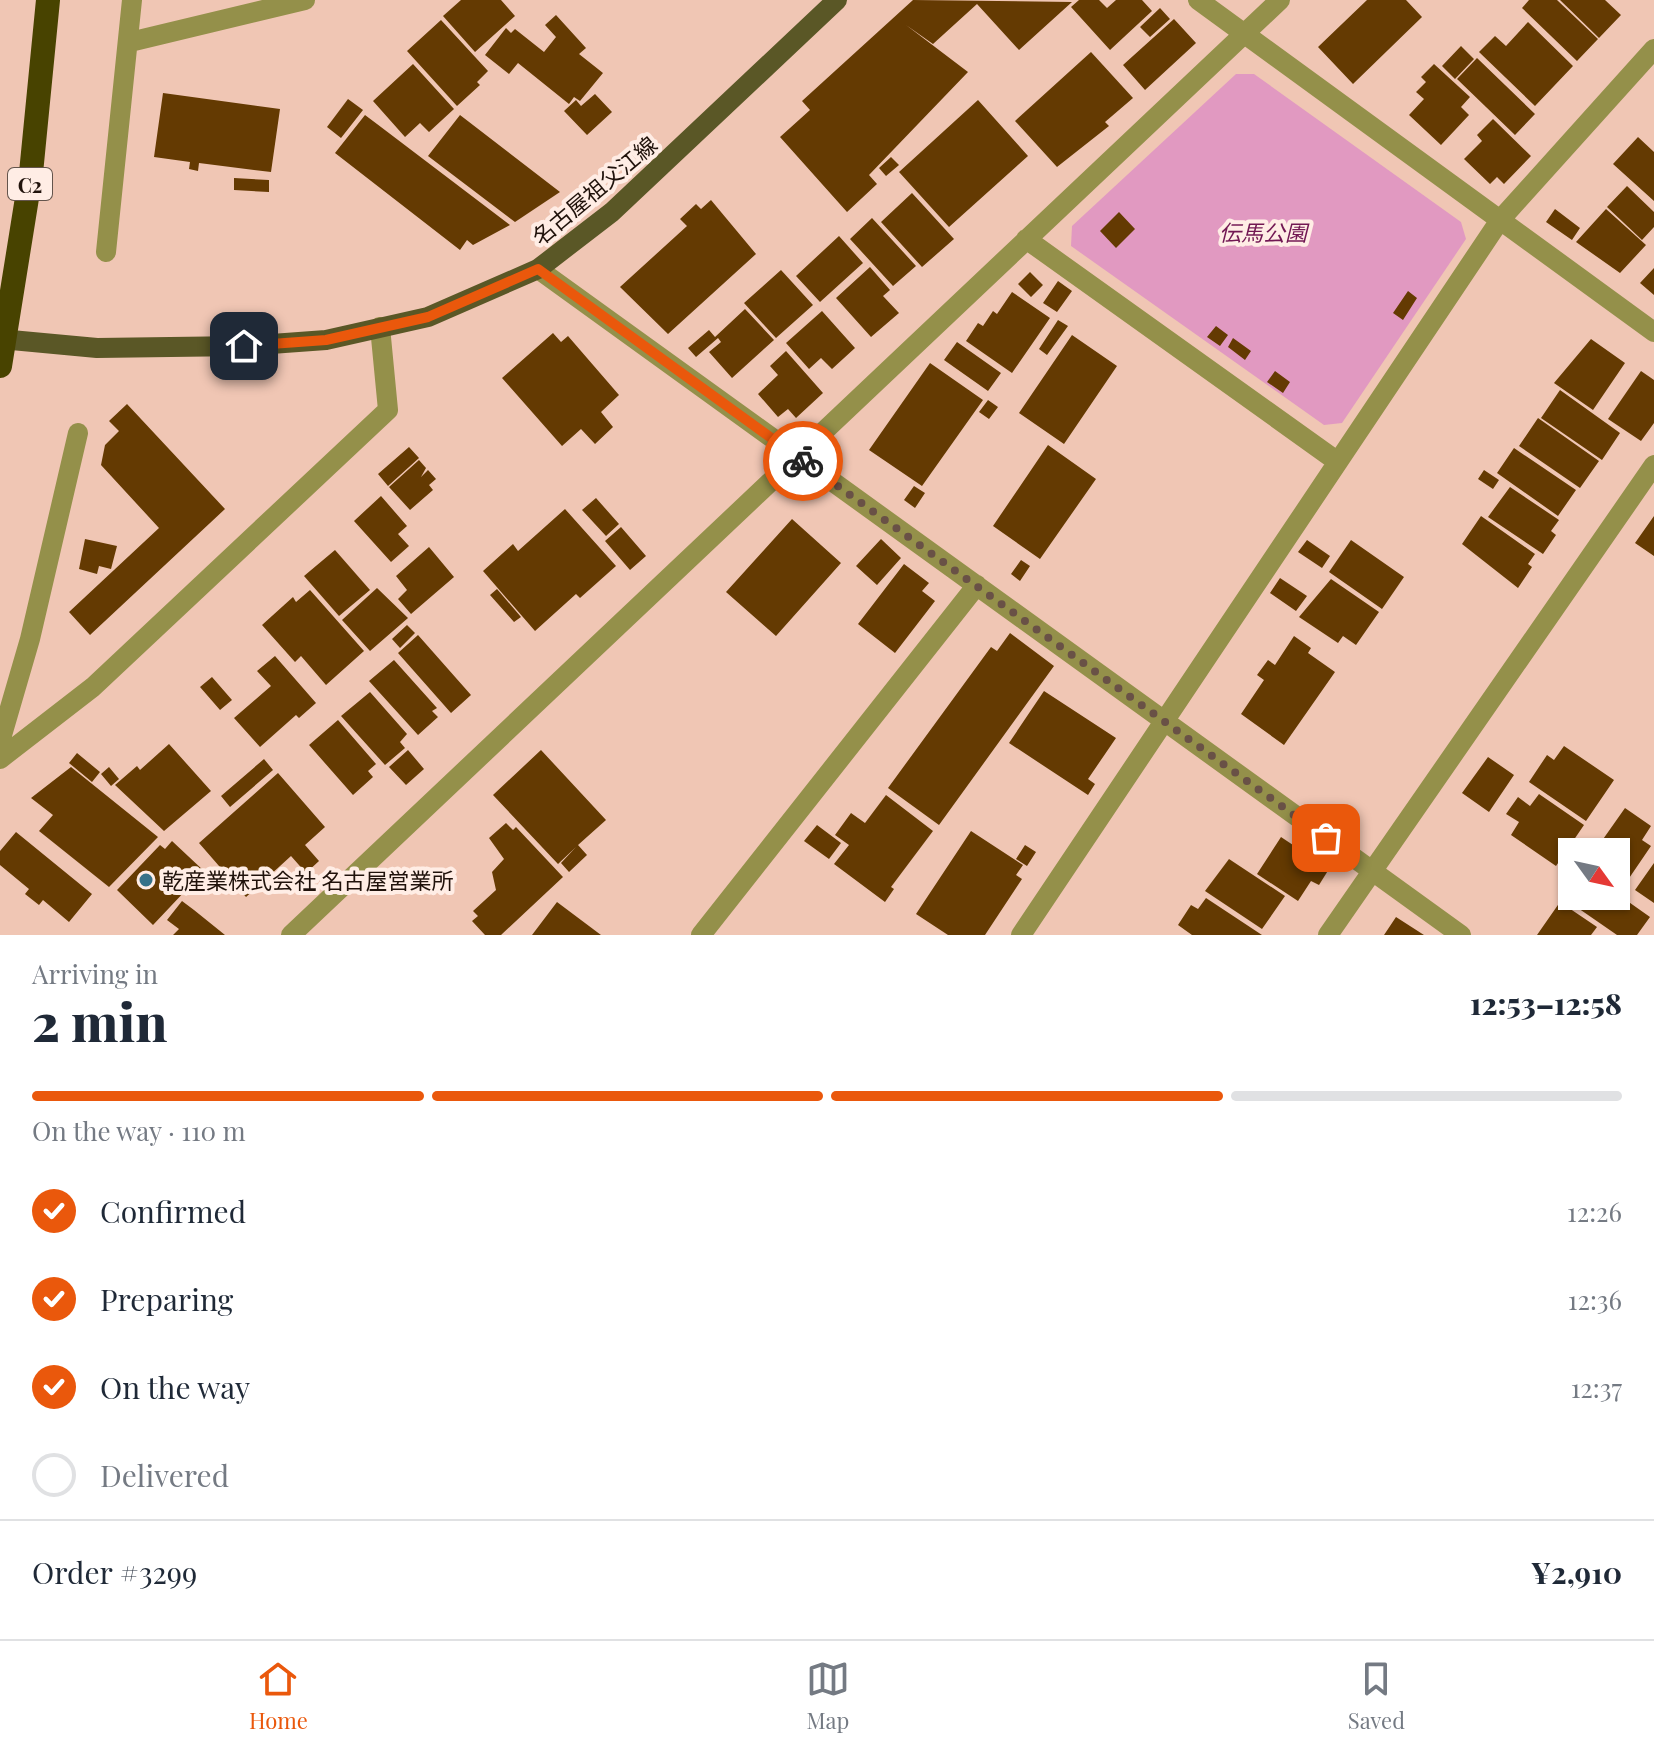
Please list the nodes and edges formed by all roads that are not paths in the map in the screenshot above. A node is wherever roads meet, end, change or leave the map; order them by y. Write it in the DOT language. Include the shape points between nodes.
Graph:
graph roads {
  1 [pos="48,0"];
  2 [pos="132,0"];
  3 [pos="305,0"];
  4 [pos="837,0"];
  5 [pos="1198,0"];
  6 [pos="1280,0"];
  7 [pos="1244,34"];
  8 [pos="130,42"];
  9 [pos="1654,49"];
  10 [pos="1500,220"];
  11 [pos="1026,239"];
  12 [pos="106,252"];
  13 [pos="538,269"];
  14 [pos="380,327"];
  15 [pos="1654,332"];
  16 [pos="0,339"];
  17 [pos="0,366"];
  18 [pos="78,433"];
  19 [pos="796,456"];
  20 [pos="1338,462"];
  21 [pos="1654,465"];
  22 [pos="977,585"];
  23 [pos="1165,721"];
  24 [pos="0,742"];
  25 [pos="0,759"];
  26 [pos="1373,871"];
  27 [pos="291,935"];
  28 [pos="701,935"];
  29 [pos="1021,935"];
  30 [pos="1328,935"];
  31 [pos="1461,935"];
  1 -- 17 [label="highway, C2, bridge" via="31,173"];
  2 -- 8 [label="street"];
  3 -- 8 [label="street"];
  4 -- 13 [label="main road, 名古屋祖父江線" via="619,207"];
  5 -- 7 [label="street"];
  6 -- 7 [label="street"];
  7 -- 10 [label="street"];
  7 -- 11 [label="street"];
  8 -- 12 [label="street"];
  9 -- 10 [label="street"];
  10 -- 15 [label="street"];
  10 -- 20 [label="street"];
  11 -- 19 [label="street"];
  11 -- 20 [label="street"];
  13 -- 14 [label="main road, 名古屋祖父江線" via="428,317"];
  13 -- 19 [label="street"];
  14 -- 16 [label="main road, 名古屋祖父江線" via="326,340 244,346 97,348"];
  14 -- 25 [label="street" via="388,410 93,687"];
  18 -- 24 [label="street"];
  19 -- 22 [label="street"];
  19 -- 27 [label="street"];
  20 -- 23 [label="street"];
  21 -- 26 [label="street"];
  22 -- 23 [label="street"];
  22 -- 28 [label="street"];
  23 -- 26 [label="street"];
  23 -- 29 [label="street"];
  26 -- 30 [label="street"];
  26 -- 31 [label="street"];
}
